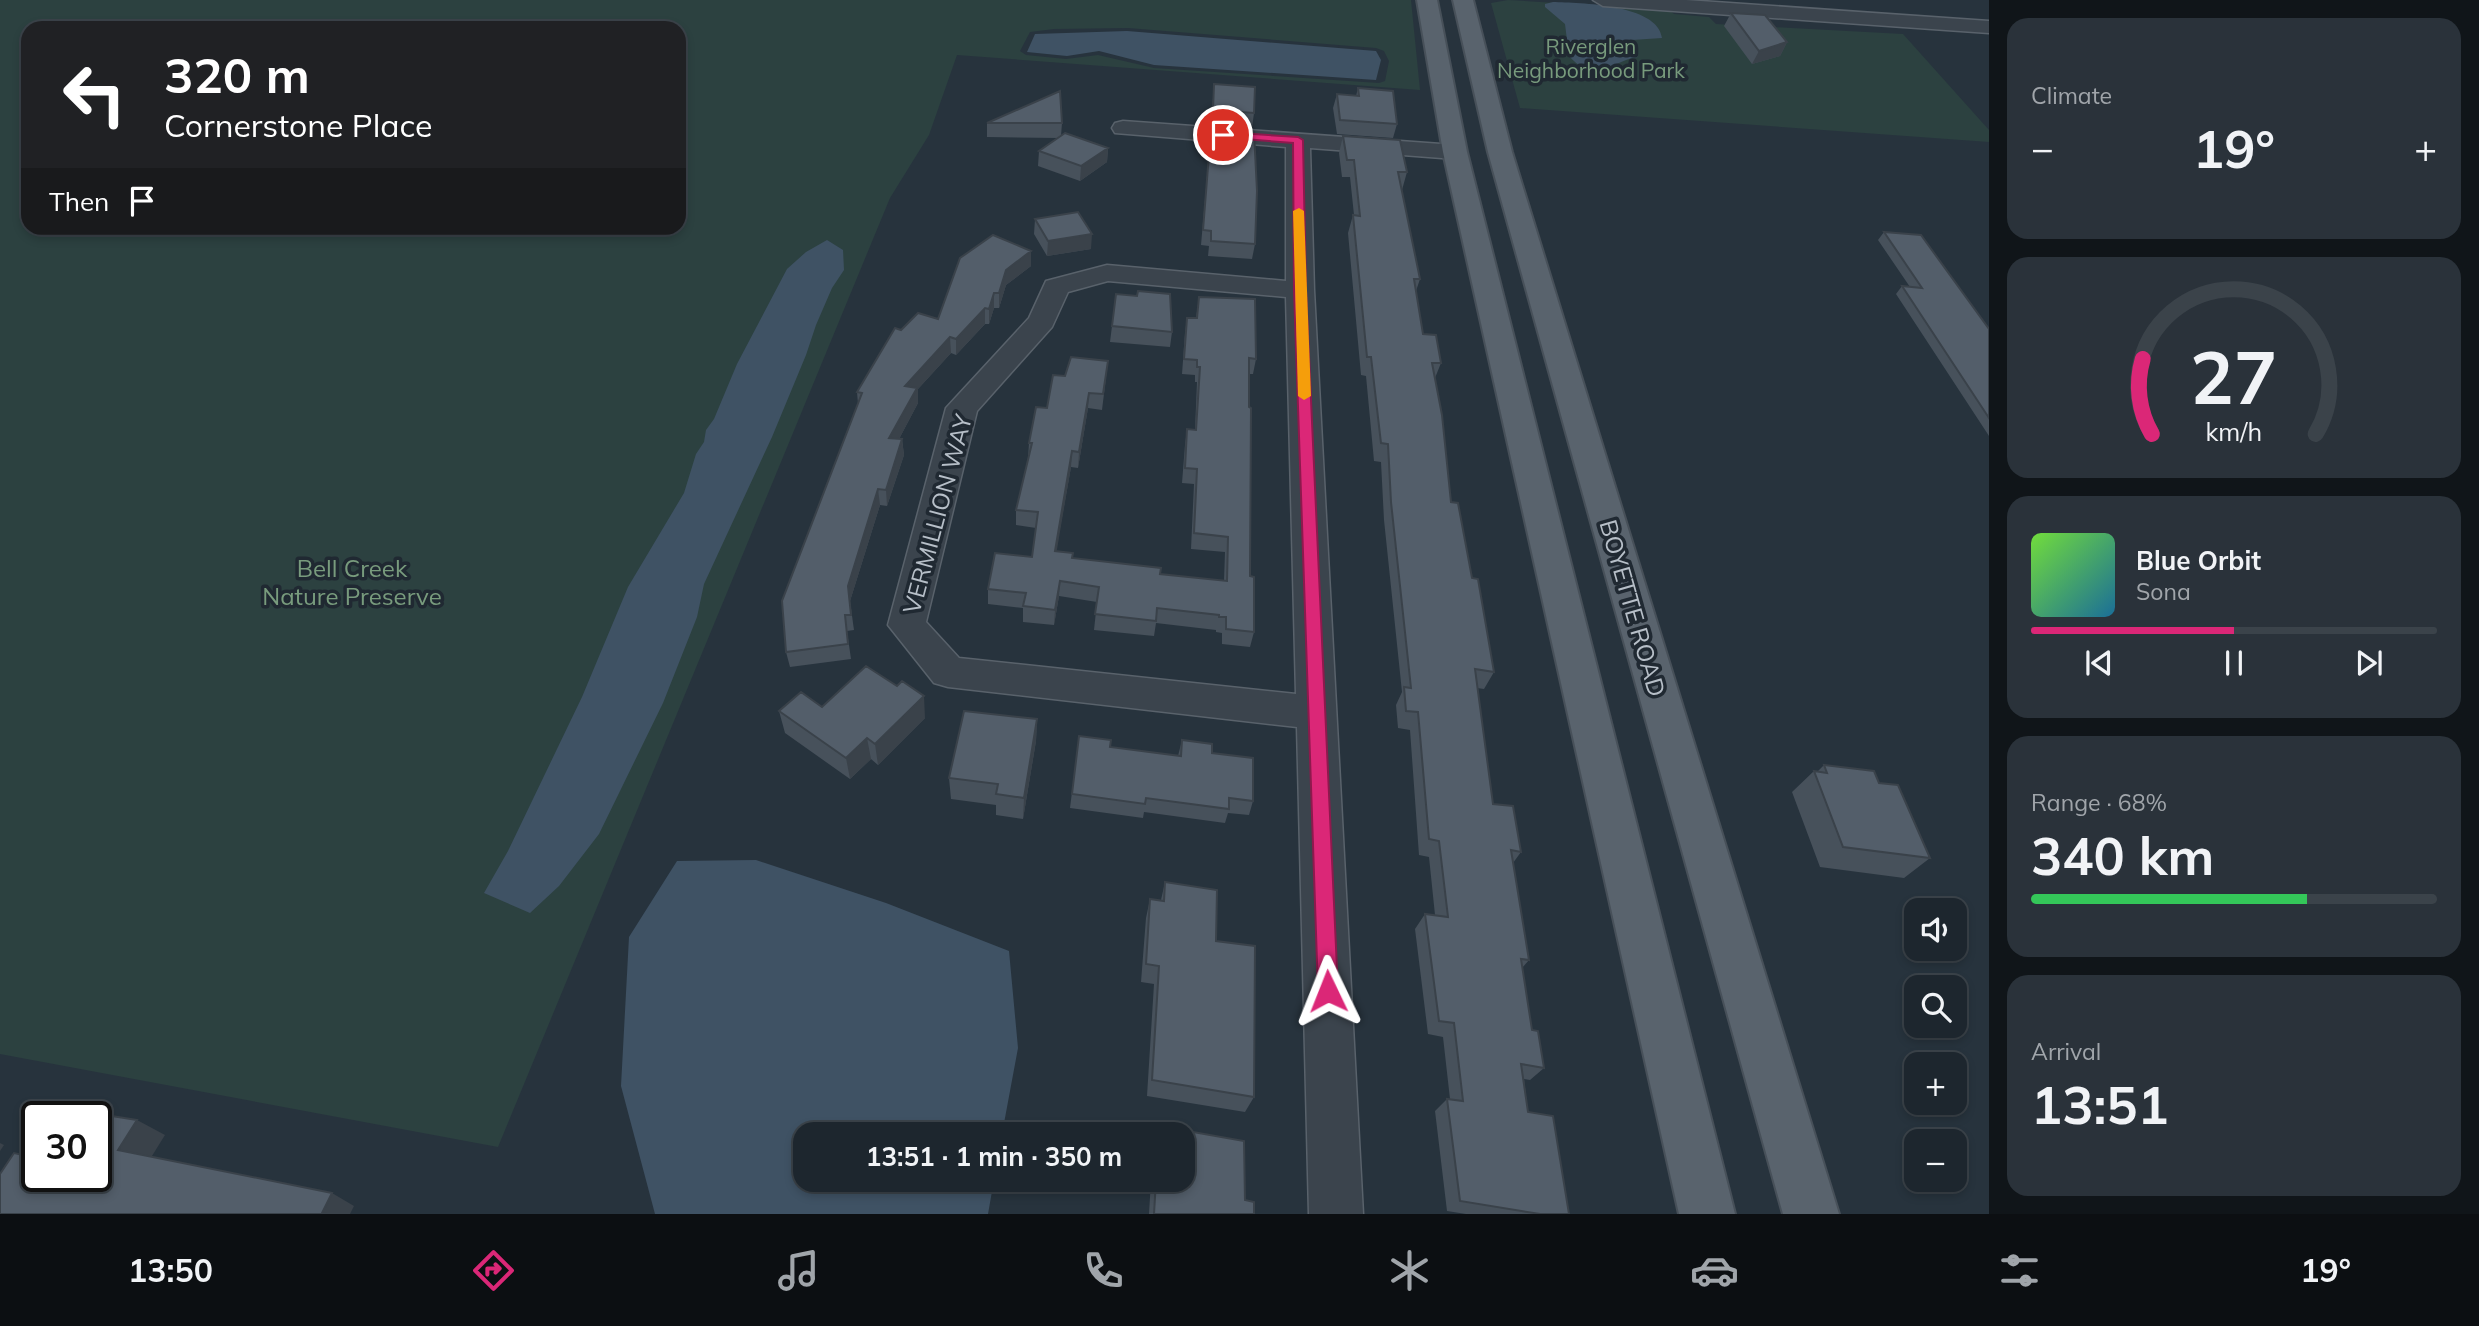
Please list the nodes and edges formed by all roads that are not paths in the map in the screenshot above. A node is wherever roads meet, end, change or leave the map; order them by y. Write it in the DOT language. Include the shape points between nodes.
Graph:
graph roads {
  1 [pos="1427,0"];
  2 [pos="1463,0"];
  3 [pos="1603,0"];
  4 [pos="1703,0"];
  5 [pos="1751,9"];
  6 [pos="1989,27"];
  7 [pos="1123,128"];
  8 [pos="1298,140"];
  9 [pos="1455,152"];
  10 [pos="1300,290"];
  11 [pos="1318,713"];
  12 [pos="1336,1214"];
  13 [pos="1707,1214"];
  14 [pos="1811,1214"];
  1 -- 9 [label="main road"];
  2 -- 14 [label="main road, BOYETTE ROAD" via="1500,152"];
  3 -- 5 [label="street"];
  4 -- 5 [label="street"];
  5 -- 6 [label="street"];
  7 -- 8 [label="street"];
  8 -- 9 [label="street"];
  8 -- 10 [label="street"];
  9 -- 13 [label="main road"];
  10 -- 11 [label="street"];
  10 -- 11 [label="street, VERMILLION WAY" via="1107,273 1056,287 1042,321 962,408 907,625 948,672"];
  11 -- 12 [label="street"];
}
